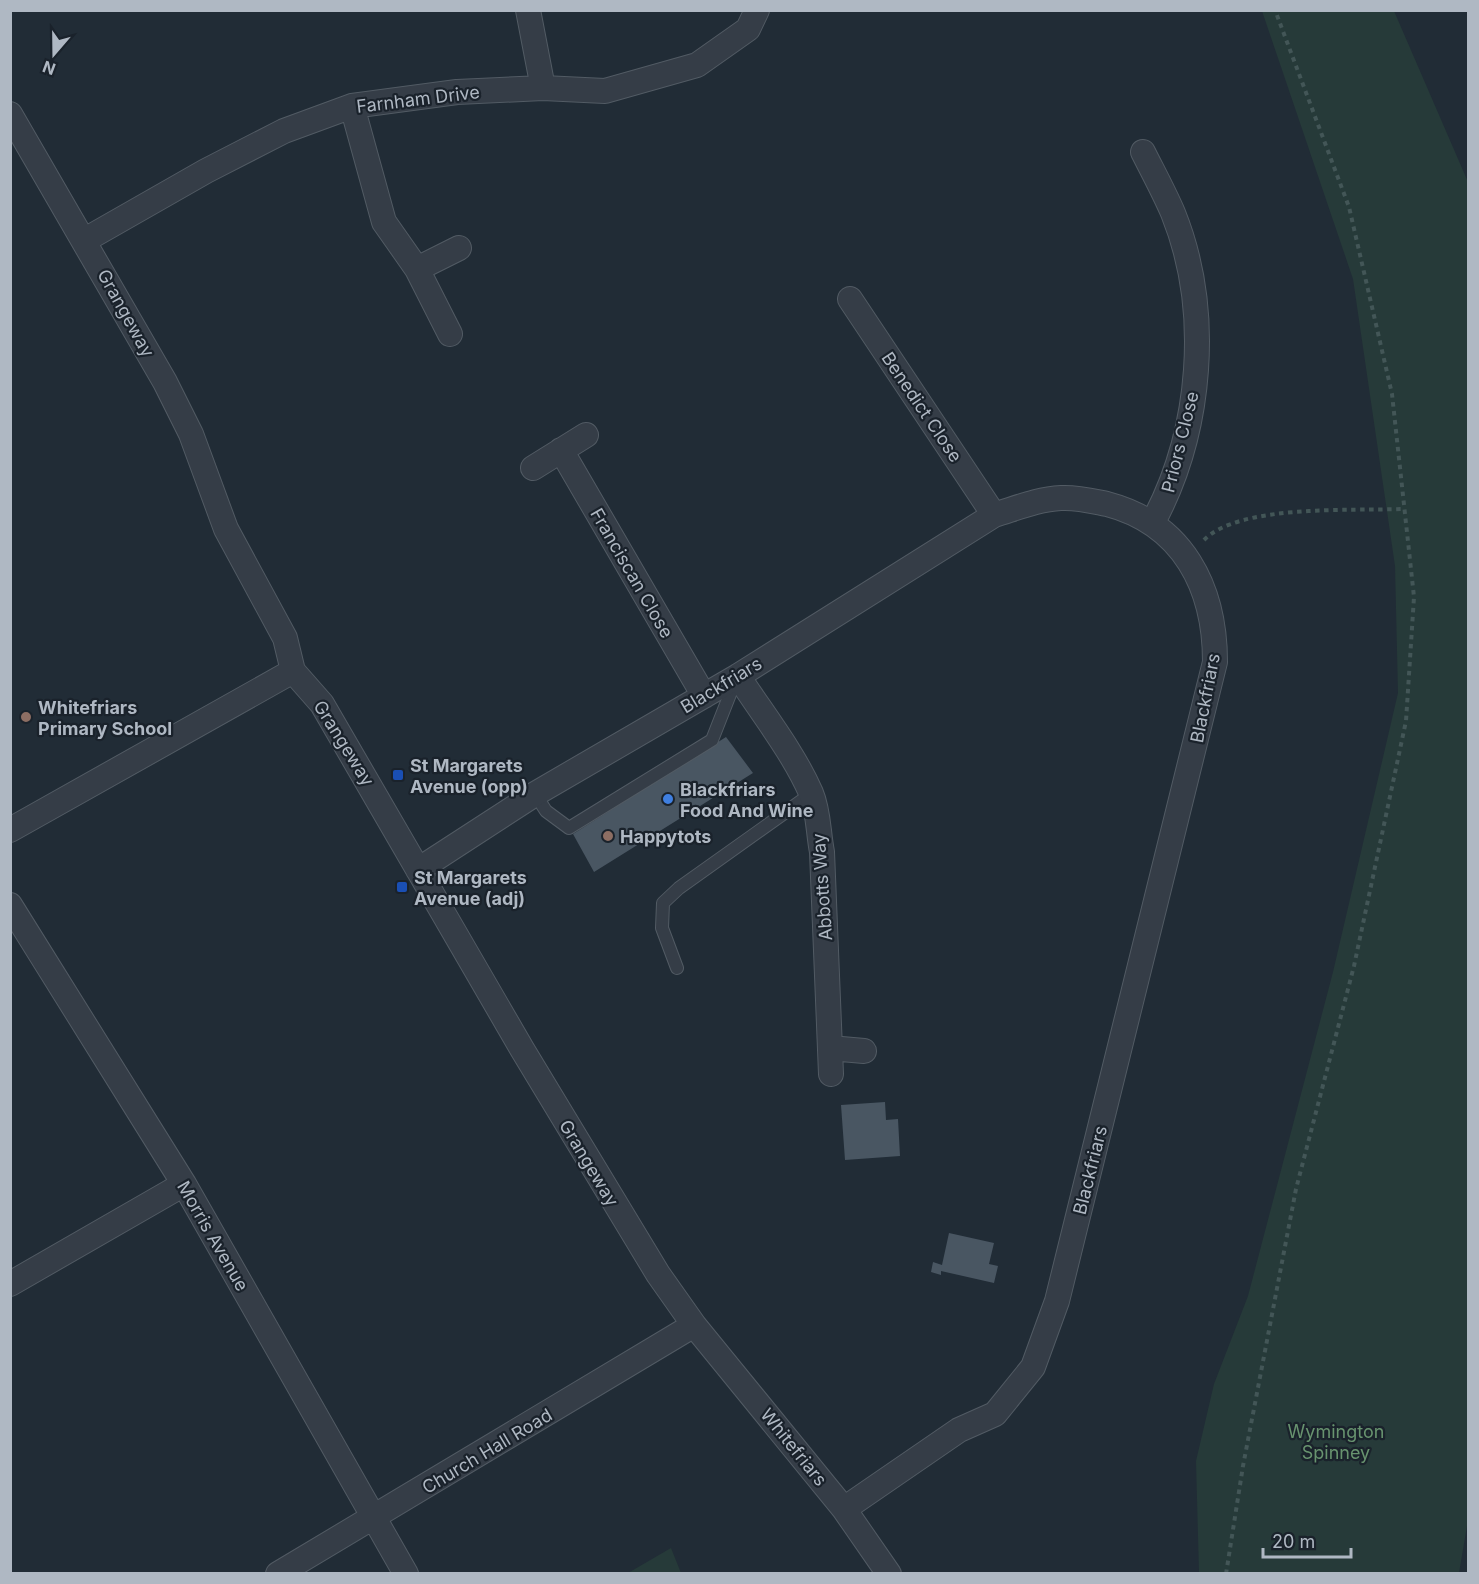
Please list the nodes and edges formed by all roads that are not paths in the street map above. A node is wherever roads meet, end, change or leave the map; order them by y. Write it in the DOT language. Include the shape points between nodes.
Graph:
graph roads {
  1 [pos="528,10"];
  2 [pos="757,10"];
  3 [pos="543,88"];
  4 [pos="352,106"];
  5 [pos="10,114"];
  6 [pos="1143,152"];
  7 [pos="85,240"];
  8 [pos="459,248"];
  9 [pos="417,269"];
  10 [pos="850,300"];
  11 [pos="450,334"];
  12 [pos="586,435"];
  13 [pos="561,450"];
  14 [pos="533,468"];
  15 [pos="994,515"];
  16 [pos="1153,522"];
  17 [pos="293,671"];
  18 [pos="738,676"];
  19 [pos="704,696"];
  20 [pos="535,794"];
  21 [pos="811,794"];
  22 [pos="10,830"];
  23 [pos="418,870"];
  24 [pos="10,905"];
  25 [pos="677,968"];
  26 [pos="830,1048"];
  27 [pos="864,1052"];
  28 [pos="831,1074"];
  29 [pos="184,1184"];
  30 [pos="10,1284"];
  31 [pos="694,1325"];
  32 [pos="844,1509"];
  33 [pos="374,1518"];
  34 [pos="278,1574"];
  35 [pos="406,1574"];
  36 [pos="888,1574"];
  1 -- 3 [label="street"];
  2 -- 3 [label="street, Farnham Drive" via="748,29 697,65 605,92"];
  3 -- 4 [label="street, Farnham Drive" via="457,92"];
  4 -- 7 [label="street, Farnham Drive" via="284,131"];
  4 -- 9 [label="street" via="384,222"];
  5 -- 7 [label="street, Grangeway"];
  6 -- 16 [label="street, Priors Close" via="1173,214 1195,303 1194,389 1168,494"];
  7 -- 17 [label="street, Grangeway" via="191,434 226,529 285,638"];
  8 -- 9 [label="street"];
  9 -- 11 [label="street"];
  10 -- 15 [label="street, Benedict Close"];
  12 -- 13 [label="street"];
  13 -- 14 [label="street"];
  13 -- 19 [label="street, Franciscan Close"];
  15 -- 16 [label="street, Blackfriars" via="1064,497 1126,510"];
  15 -- 18 [label="street, Blackfriars"];
  16 -- 32 [label="street, Blackfriars" via="1187,558 1211,614 1215,662 1057,1301 1033,1367 995,1414 959,1430"];
  17 -- 22 [label="street"];
  17 -- 23 [label="street, Grangeway" via="322,704"];
  18 -- 19 [label="street, Blackfriars"];
  18 -- 20 [label="lane" via="712,740 568,828 546,811"];
  18 -- 21 [label="street, Abbotts Way"];
  19 -- 20 [label="street, Blackfriars"];
  20 -- 23 [label="street, Blackfriars"];
  21 -- 25 [label="lane" via="663,903 662,928"];
  21 -- 26 [label="street, Abbotts Way" via="822,852"];
  23 -- 31 [label="street, Grangeway" via="624,1221"];
  24 -- 29 [label="street, Morris Avenue"];
  26 -- 27 [label="street"];
  26 -- 28 [label="street, Abbotts Way"];
  29 -- 30 [label="street"];
  29 -- 33 [label="street, Morris Avenue"];
  31 -- 32 [label="street, Whitefriars"];
  31 -- 33 [label="street, Church Hall Road"];
  32 -- 36 [label="street, Whitefriars"];
  33 -- 34 [label="street, Church Hall Road"];
  33 -- 35 [label="street, Morris Avenue"];
}
